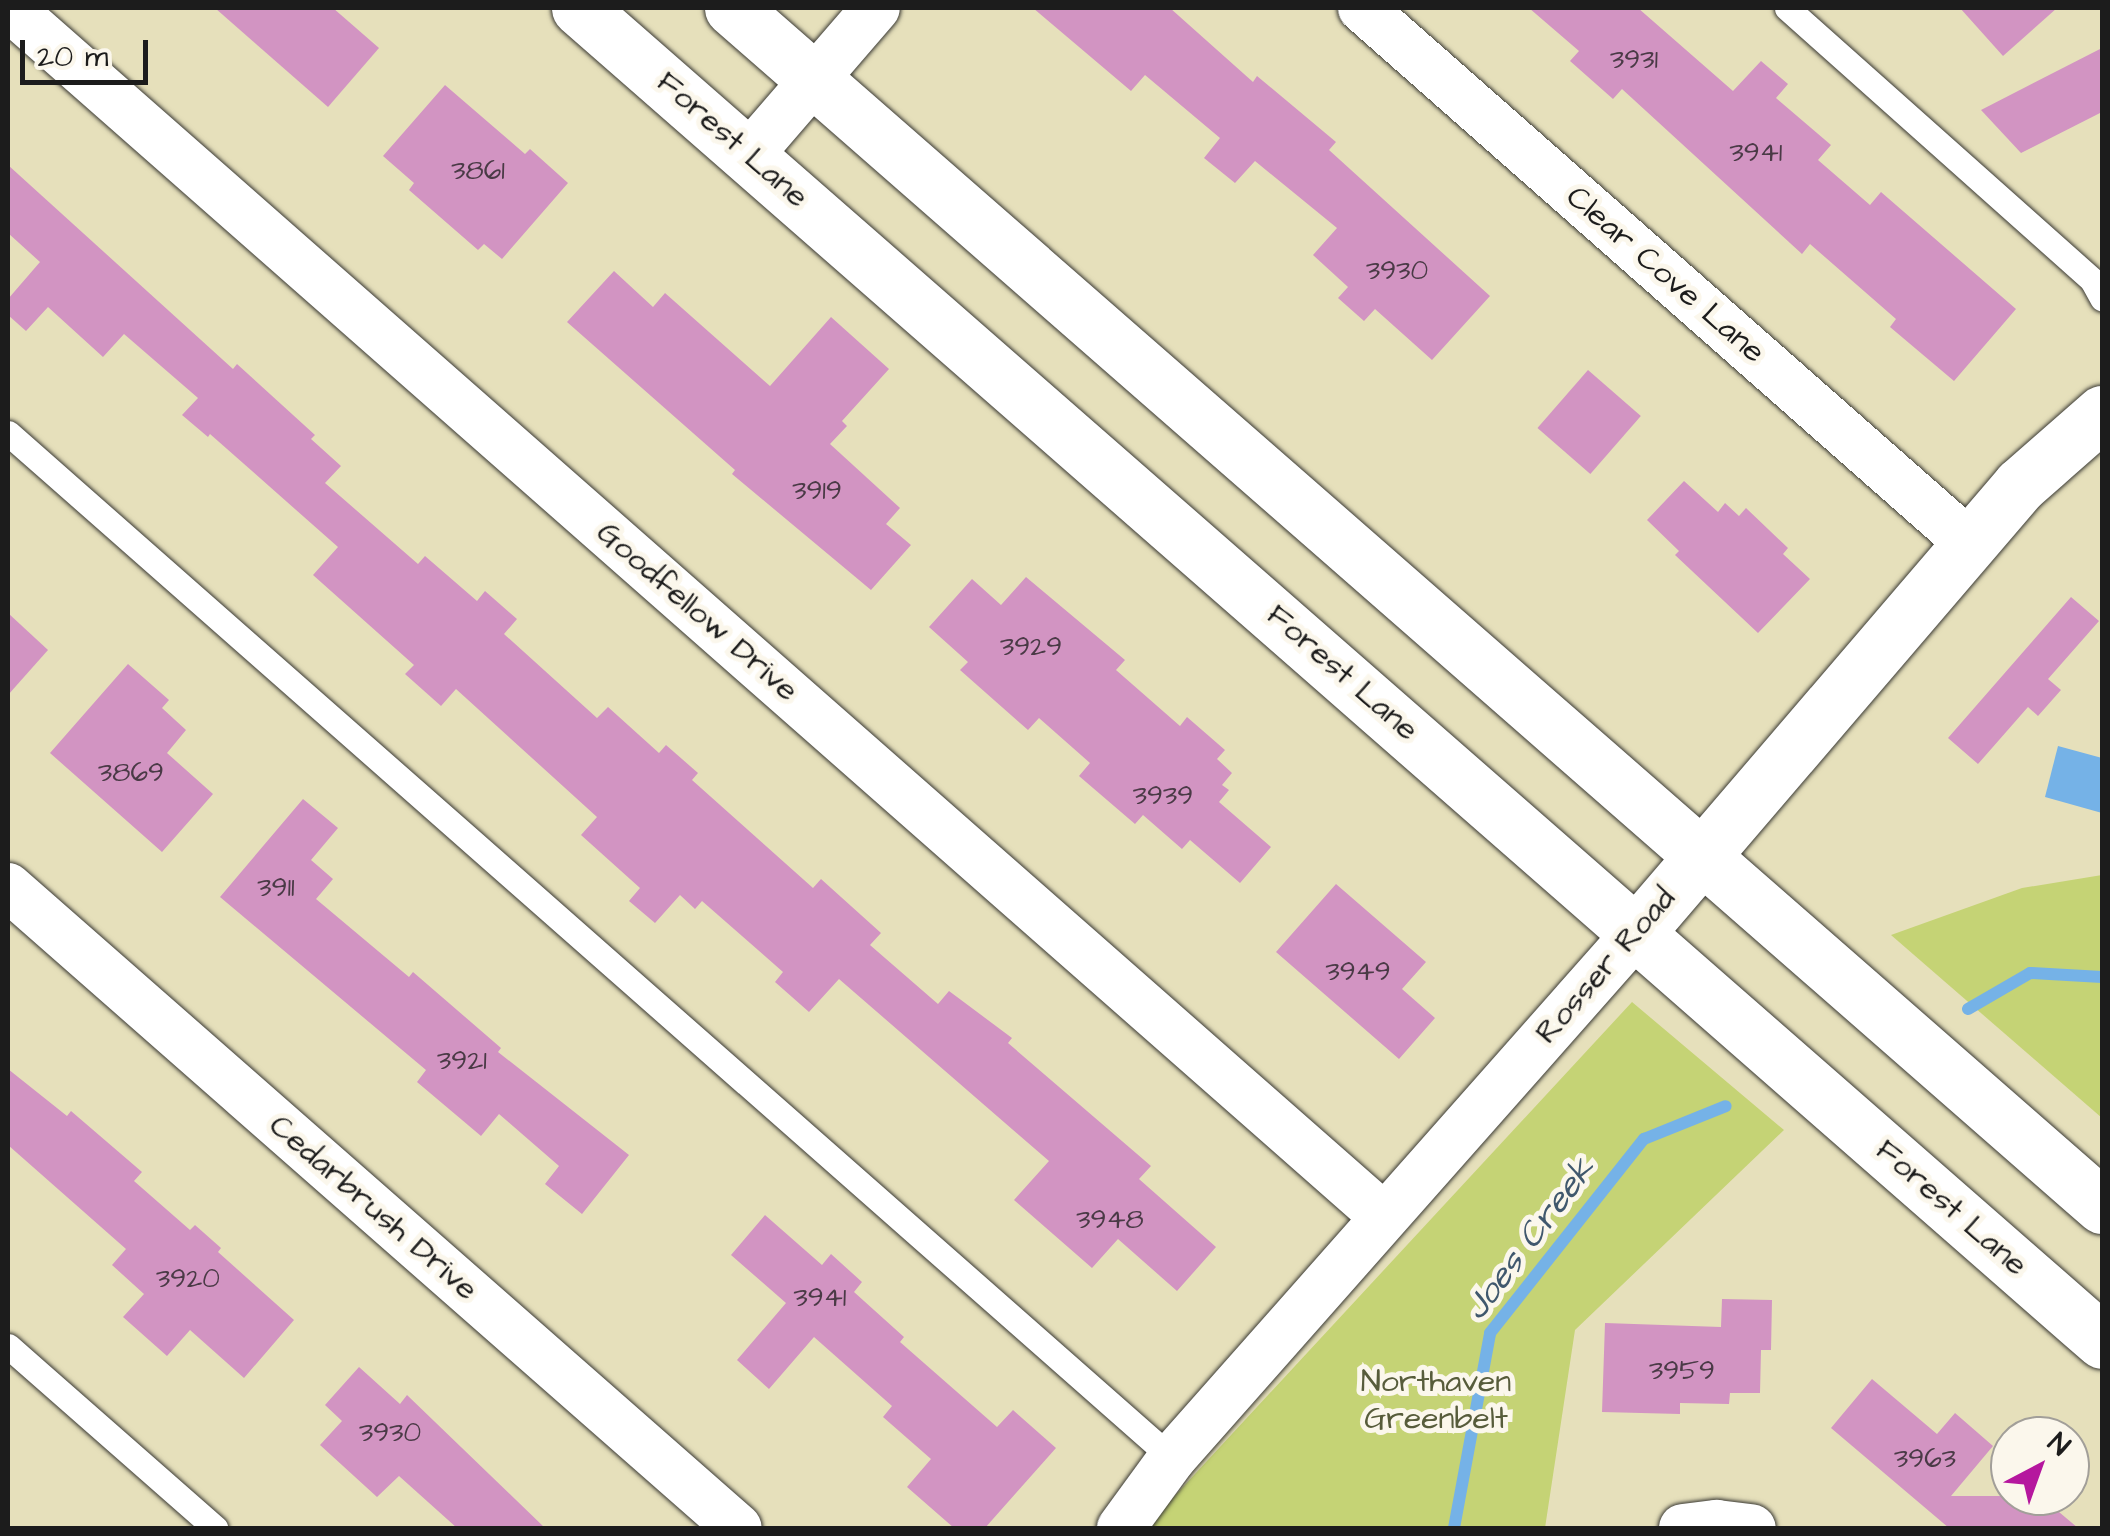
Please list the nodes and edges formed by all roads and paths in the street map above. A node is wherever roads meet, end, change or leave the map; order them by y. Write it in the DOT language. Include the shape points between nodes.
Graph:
graph roads {
  1 [pos="10,8"];
  2 [pos="579,8"];
  3 [pos="732,8"];
  4 [pos="876,8"];
  5 [pos="1362,8"];
  6 [pos="1787,8"];
  7 [pos="815,79"];
  8 [pos="749,155"];
  9 [pos="2102,298"];
  10 [pos="2102,413"];
  11 [pos="8,433"];
  12 [pos="1969,543"];
  13 [pos="1705,854"];
  14 [pos="8,887"];
  15 [pos="1636,932"];
  16 [pos="2102,1206"];
  17 [pos="1384,1217"];
  18 [pos="2102,1342"];
  19 [pos="8,1346"];
  20 [pos="1172,1458"];
  21 [pos="215,1528"];
  22 [pos="738,1528"];
  23 [pos="1121,1528"];
  24 [pos="1683,1528"];
  25 [pos="1751,1528"];
  1 -- 17 [label="street, Goodfellow Drive"];
  2 -- 8 [label="main road, Forest Lane"];
  3 -- 7 [label="main road"];
  4 -- 7 [label="street"];
  5 -- 12 [label="street, Clear Cove Lane"];
  6 -- 9 [label="lane" via="2092,280"];
  7 -- 8 [label="street"];
  7 -- 13 [label="main road"];
  8 -- 15 [label="main road, Forest Lane"];
  10 -- 12 [label="main road, Rosser Road" via="2020,485"];
  11 -- 20 [label="lane"];
  12 -- 13 [label="main road, Rosser Road"];
  13 -- 15 [label="main road, Rosser Road"];
  13 -- 16 [label="main road"];
  14 -- 22 [label="street, Cedarbrush Drive"];
  15 -- 17 [label="street, Rosser Road"];
  15 -- 18 [label="main road, Forest Lane"];
  17 -- 20 [label="street, Rosser Road"];
  19 -- 21 [label="lane"];
  20 -- 23 [label="street, Rosser Road"];
  24 -- 25 [label="street"];
}
